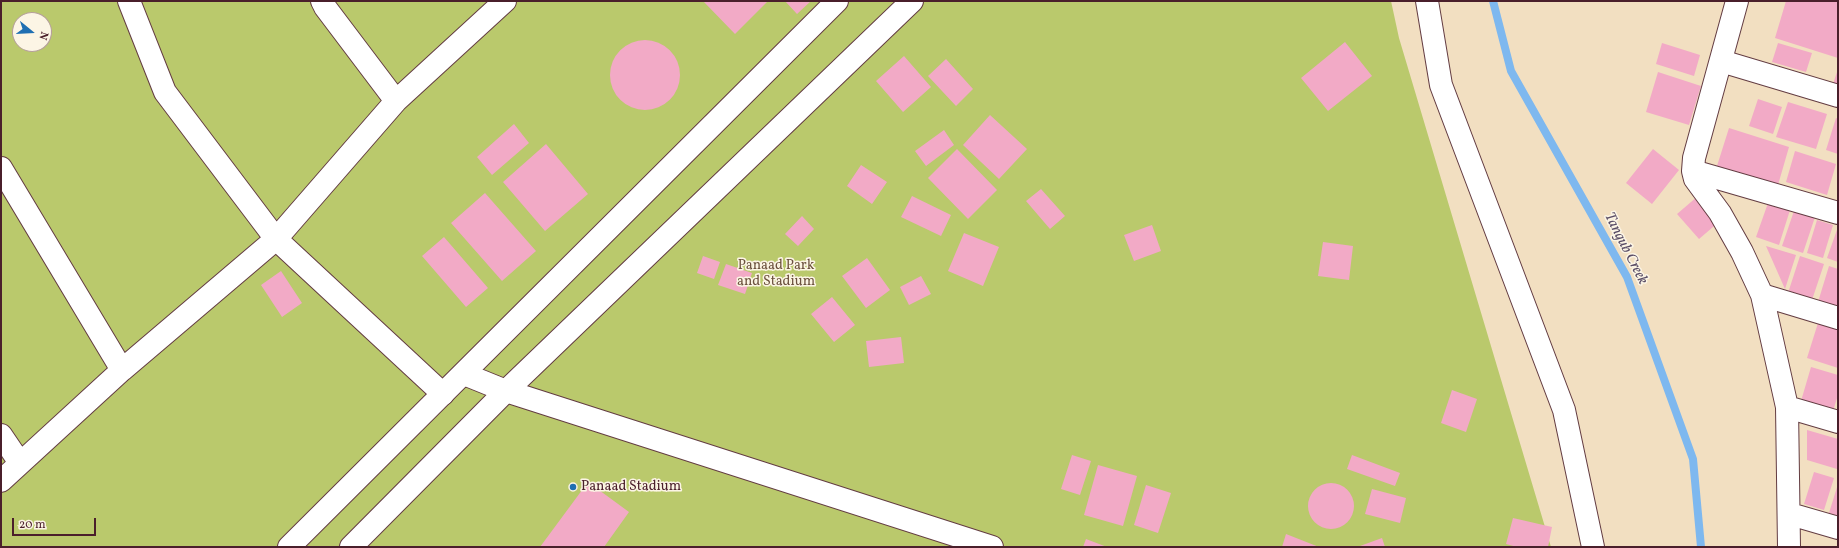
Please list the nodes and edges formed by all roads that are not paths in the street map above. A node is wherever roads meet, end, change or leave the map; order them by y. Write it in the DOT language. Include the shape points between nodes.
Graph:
graph roads {
  1 [pos="129,1"];
  2 [pos="322,1"];
  3 [pos="505,1"];
  4 [pos="836,1"];
  5 [pos="912,1"];
  6 [pos="1427,1"];
  7 [pos="1737,1"];
  8 [pos="1721,61"];
  9 [pos="1838,96"];
  10 [pos="396,101"];
  11 [pos="1,168"];
  12 [pos="1693,170"];
  13 [pos="1838,213"];
  14 [pos="276,239"];
  15 [pos="1762,295"];
  16 [pos="1838,318"];
  17 [pos="122,370"];
  18 [pos="464,374"];
  19 [pos="506,391"];
  20 [pos="443,394"];
  21 [pos="1787,407"];
  22 [pos="1838,422"];
  23 [pos="1,435"];
  24 [pos="20,464"];
  25 [pos="1,481"];
  26 [pos="1790,514"];
  27 [pos="1838,528"];
  28 [pos="289,547"];
  29 [pos="350,547"];
  30 [pos="992,547"];
  31 [pos="1593,547"];
  32 [pos="1789,547"];
  1 -- 14 [label="street" via="165,92"];
  2 -- 10 [label="street"];
  3 -- 10 [label="street"];
  4 -- 18 [label="street"];
  5 -- 19 [label="street"];
  6 -- 31 [label="street" via="1441,85 1564,410"];
  7 -- 8 [label="street"];
  8 -- 9 [label="street"];
  8 -- 12 [label="street" via="1694,158"];
  10 -- 14 [label="street"];
  11 -- 17 [label="street"];
  12 -- 13 [label="street"];
  12 -- 15 [label="street" via="1695,179 1720,213 1742,252"];
  14 -- 17 [label="street"];
  14 -- 20 [label="street"];
  15 -- 16 [label="street"];
  15 -- 21 [label="street"];
  17 -- 24 [label="street"];
  18 -- 19 [label="street"];
  18 -- 20 [label="street"];
  19 -- 29 [label="street"];
  19 -- 30 [label="street"];
  20 -- 28 [label="street"];
  21 -- 22 [label="street"];
  21 -- 26 [label="street"];
  23 -- 24 [label="street"];
  24 -- 25 [label="street"];
  26 -- 27 [label="street"];
  26 -- 32 [label="street"];
}
